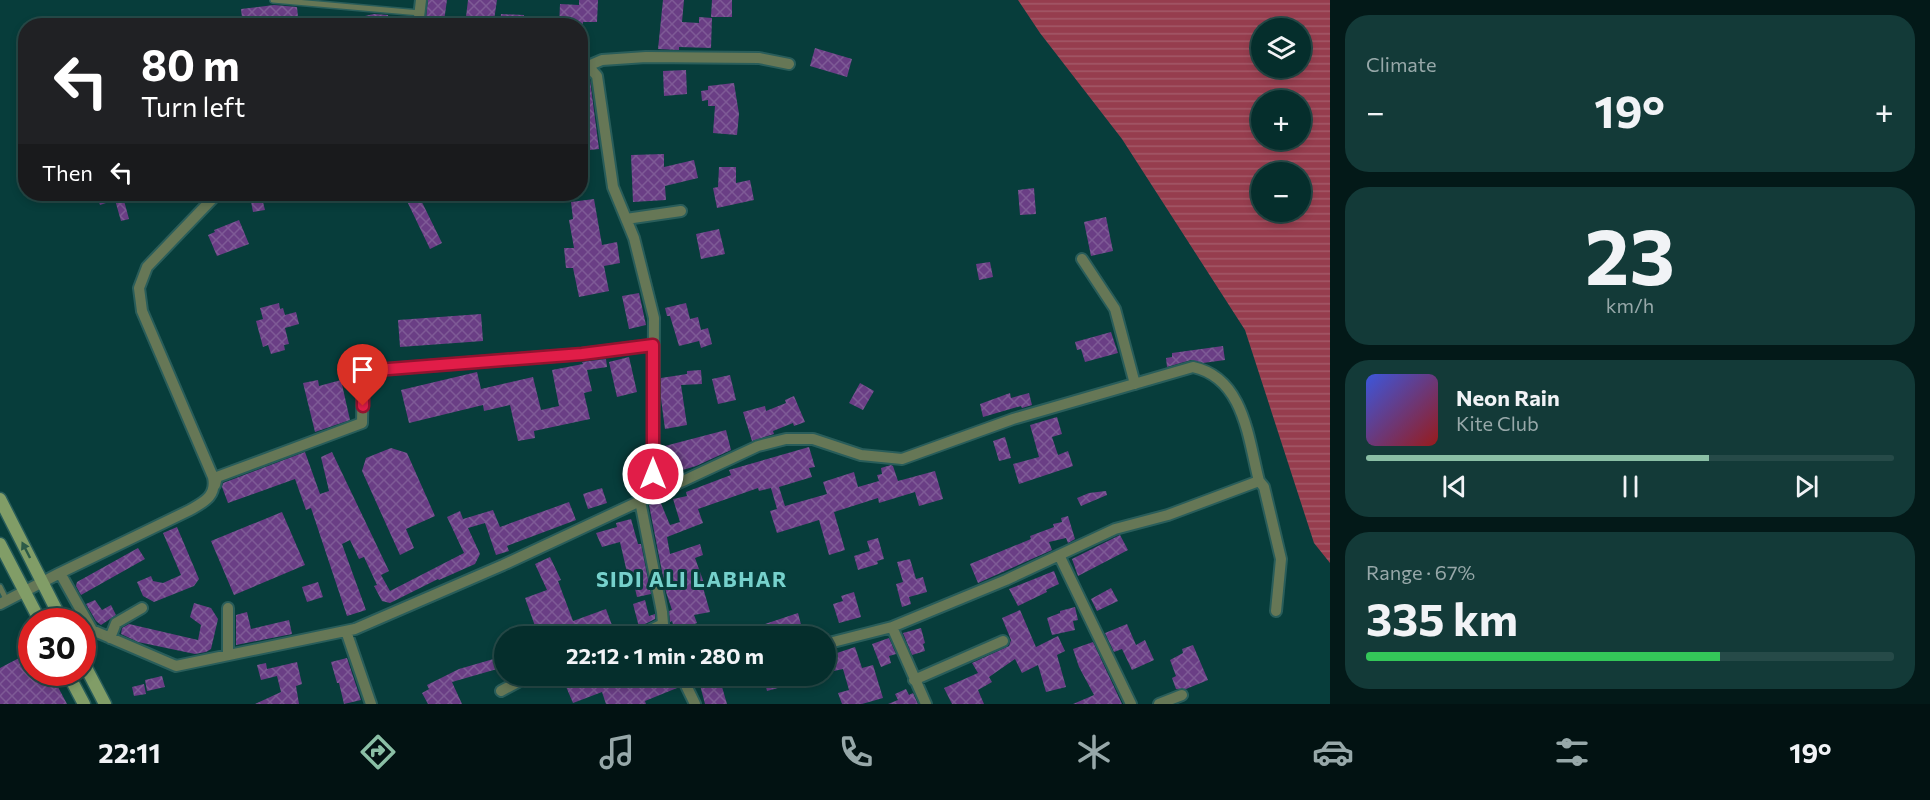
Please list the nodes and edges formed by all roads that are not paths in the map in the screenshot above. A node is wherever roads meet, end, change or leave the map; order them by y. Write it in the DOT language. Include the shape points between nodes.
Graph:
graph roads {
  1 [pos="273,0"];
  2 [pos="421,0"];
  3 [pos="420,13"];
  4 [pos="419,18"];
  5 [pos="602,60"];
  6 [pos="588,64"];
  7 [pos="789,64"];
  8 [pos="588,68"];
  9 [pos="597,75"];
  10 [pos="211,201"];
  11 [pos="681,211"];
  12 [pos="626,219"];
  13 [pos="1082,260"];
  14 [pos="653,345"];
  15 [pos="1135,384"];
  16 [pos="1259,481"];
  17 [pos="215,485"];
  18 [pos="653,495"];
  19 [pos="0,499"];
  20 [pos="640,501"];
  21 [pos="0,544"];
  22 [pos="1059,555"];
  23 [pos="60,573"];
  24 [pos="42,582"];
  25 [pos="0,587"];
  26 [pos="24,592"];
  27 [pos="4,603"];
  28 [pos="33,608"];
  29 [pos="55,608"];
  30 [pos="142,608"];
  31 [pos="228,608"];
  32 [pos="1276,611"];
  33 [pos="663,624"];
  34 [pos="659,626"];
  35 [pos="892,627"];
  36 [pos="346,631"];
  37 [pos="110,638"];
  38 [pos="836,641"];
  39 [pos="1003,641"];
  40 [pos="228,655"];
  41 [pos="914,680"];
  42 [pos="74,686"];
  43 [pos="96,686"];
  44 [pos="510,686"];
  45 [pos="688,686"];
  46 [pos="501,691"];
  47 [pos="1182,695"];
  48 [pos="84,704"];
  49 [pos="105,704"];
  50 [pos="371,704"];
  51 [pos="695,704"];
  52 [pos="926,704"];
  53 [pos="1131,704"];
  54 [pos="1159,704"];
  1 -- 3 [label="lane"];
  2 -- 3 [label="street"];
  3 -- 4 [label="street"];
  5 -- 6 [label="street"];
  5 -- 7 [label="street" via="759,58"];
  5 -- 9 [label="street"];
  8 -- 9 [label="street"];
  9 -- 12 [label="street" via="613,188"];
  10 -- 17 [label="street" via="147,267 139,288 142,311"];
  11 -- 12 [label="street"];
  12 -- 14 [label="street" via="654,318"];
  13 -- 15 [label="street" via="1115,309"];
  14 -- 17 [label="street" via="363,371 362,423 217,477"];
  14 -- 18 [label="street"];
  15 -- 16 [label="street" via="1193,367 1208,370 1228,386 1240,407"];
  15 -- 18 [label="street" via="1013,419 902,459 861,455 813,439 786,439 758,446"];
  16 -- 22 [label="street" via="1168,515 1115,529"];
  16 -- 32 [label="street" via="1264,487 1281,559"];
  17 -- 23 [label="street" via="208,500"];
  18 -- 20 [label="street"];
  24 -- 19 [label="street, one-way"];
  20 -- 33 [label="street"];
  20 -- 36 [label="street" via="503,565"];
  21 -- 26 [label="street"];
  22 -- 35 [label="street"];
  22 -- 53 [label="street"];
  23 -- 24 [label="street"];
  23 -- 37 [label="street" via="92,630"];
  24 -- 26 [label="street"];
  24 -- 29 [label="street"];
  25 -- 27 [label="lane"];
  26 -- 27 [label="street"];
  26 -- 28 [label="street"];
  30 -- 37 [label="street" via="116,623"];
  31 -- 40 [label="street"];
  33 -- 34 [label="street"];
  35 -- 38 [label="street"];
  35 -- 41 [label="street"];
  36 -- 40 [label="street"];
  36 -- 50 [label="street"];
  37 -- 40 [label="street" via="176,666"];
  39 -- 41 [label="street"];
  41 -- 52 [label="street"];
  42 -- 48 [label="street"];
  43 -- 49 [label="street"];
  44 -- 46 [label="street"];
  45 -- 51 [label="street"];
  47 -- 54 [label="street"];
}
